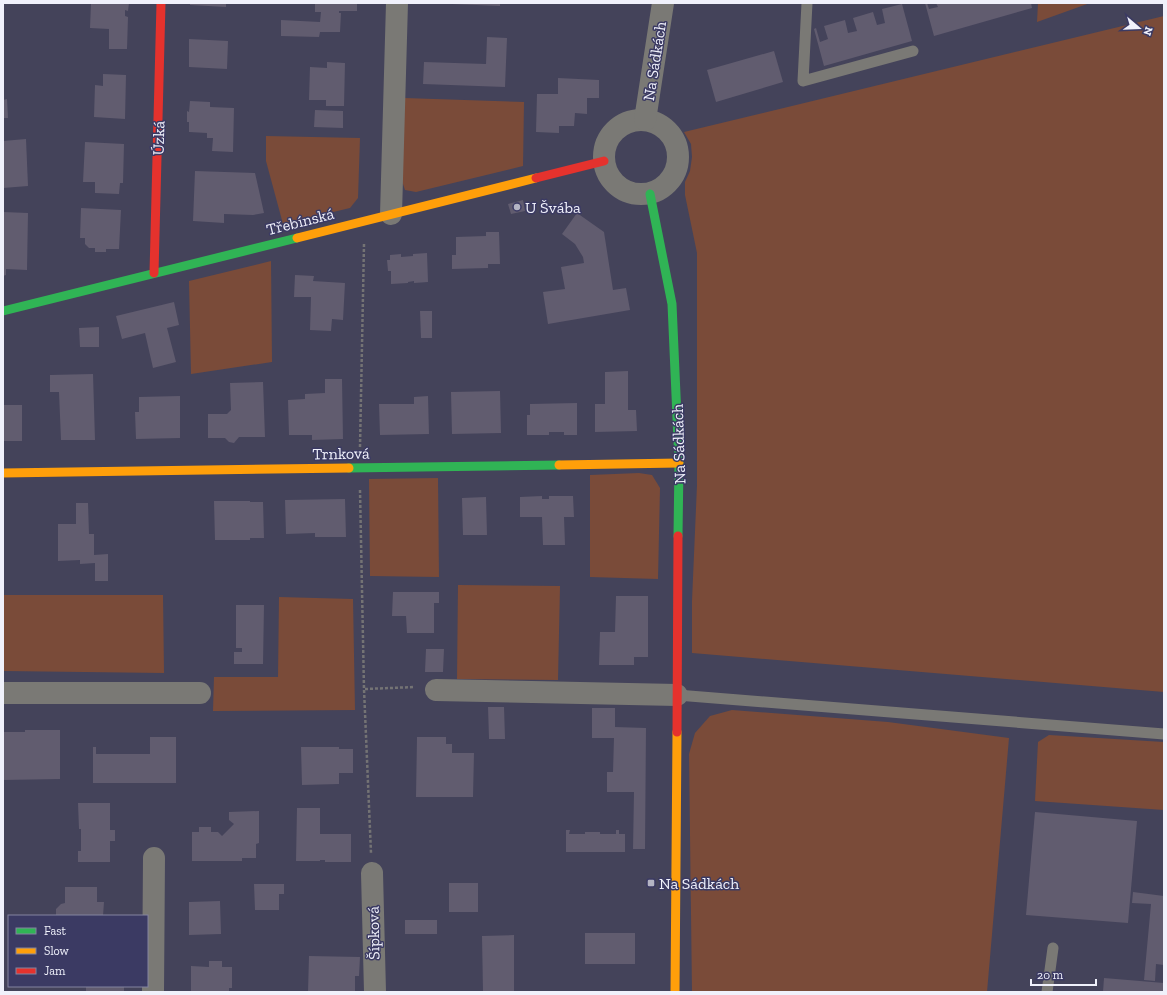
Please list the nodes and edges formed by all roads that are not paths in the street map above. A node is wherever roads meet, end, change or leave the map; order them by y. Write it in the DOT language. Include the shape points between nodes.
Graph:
graph roads {
  1 [pos="161,3"];
  2 [pos="397,3"];
  3 [pos="663,3"];
  4 [pos="807,3"];
  5 [pos="913,51"];
  6 [pos="645,120"];
  7 [pos="604,161"];
  8 [pos="650,194"];
  9 [pos="391,214"];
  10 [pos="154,273"];
  11 [pos="3,311"];
  12 [pos="679,463"];
  13 [pos="3,473"];
  14 [pos="427,689"];
  15 [pos="3,693"];
  16 [pos="200,693"];
  17 [pos="677,695"];
  18 [pos="1164,734"];
  19 [pos="154,858"];
  20 [pos="372,873"];
  21 [pos="1052,948"];
  22 [pos="153,992"];
  23 [pos="374,992"];
  24 [pos="675,992"];
  25 [pos="1047,992"];
  1 -- 10 [label="street, Úzká"];
  2 -- 9 [label="street"];
  3 -- 6 [label="street, Na Sádkách"];
  4 -- 5 [label="lane" via="803,82"];
  6 -- 7 [label="street" via="634,120 615,131 604,150"];
  6 -- 8 [label="street" via="666,129 674,138 679,160 670,182 661,190"];
  7 -- 8 [label="street" via="607,173 614,184 638,195"];
  7 -- 9 [label="street, Třebínská"];
  8 -- 12 [label="street, Na Sádkách" via="672,304"];
  9 -- 10 [label="street, Třebínská"];
  10 -- 11 [label="street, Třebínská"];
  12 -- 13 [label="street, Trnková"];
  12 -- 17 [label="street, Na Sádkách"];
  14 -- 17 [label="street"];
  15 -- 16 [label="street"];
  17 -- 18 [label="lane"];
  17 -- 24 [label="street, Na Sádkách"];
  19 -- 22 [label="street"];
  20 -- 23 [label="street, Šípková"];
  21 -- 25 [label="lane"];
}
